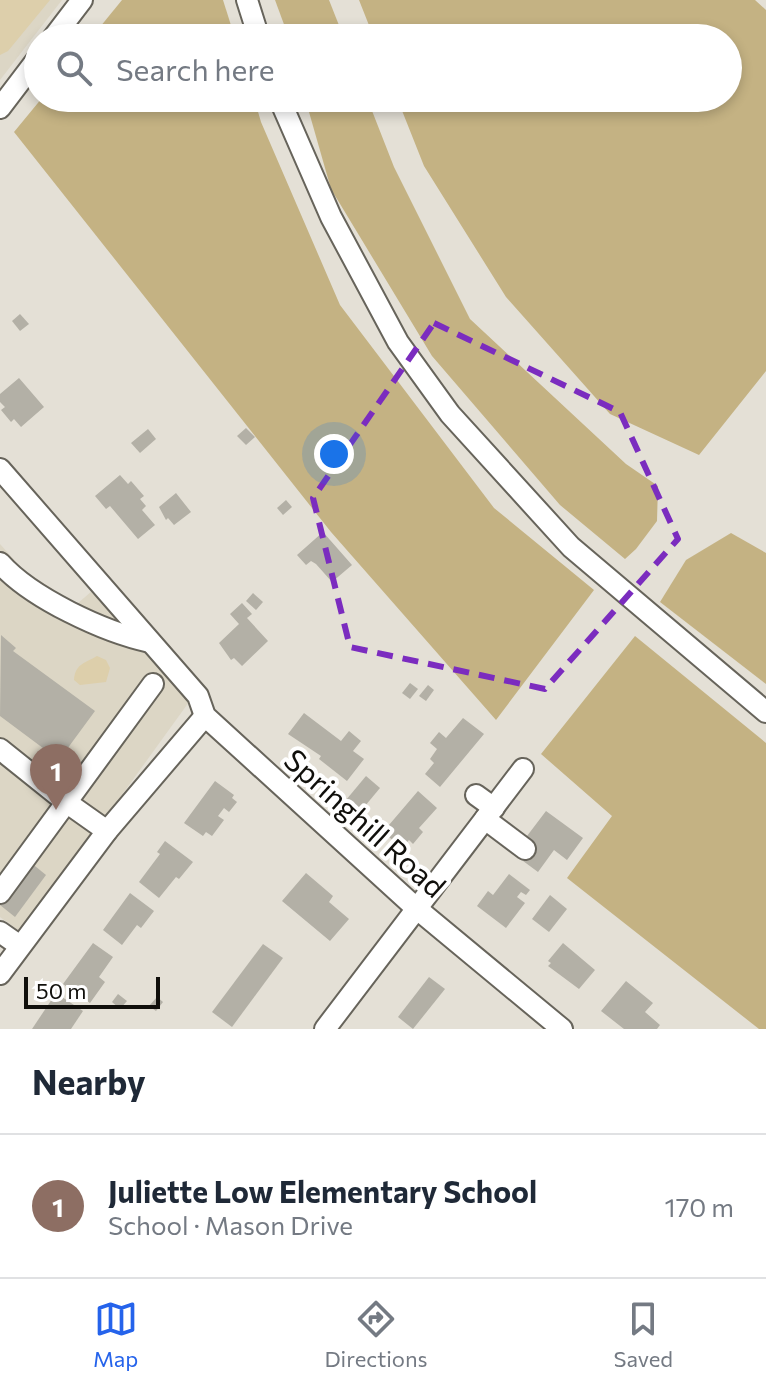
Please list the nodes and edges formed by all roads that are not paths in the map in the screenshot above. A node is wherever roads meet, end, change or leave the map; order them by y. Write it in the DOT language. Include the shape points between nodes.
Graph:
graph roads {
  1 [pos="82,0"];
  2 [pos="247,0"];
  3 [pos="64,24"];
  4 [pos="255,24"];
  5 [pos="24,76"];
  6 [pos="0,108"];
  7 [pos="285,112"];
  8 [pos="0,469"];
  9 [pos="0,563"];
  10 [pos="151,642"];
  11 [pos="153,684"];
  12 [pos="766,712"];
  13 [pos="205,716"];
  14 [pos="0,749"];
  15 [pos="523,769"];
  16 [pos="476,795"];
  17 [pos="66,802"];
  18 [pos="489,813"];
  19 [pos="107,831"];
  20 [pos="525,849"];
  21 [pos="0,893"];
  22 [pos="416,908"];
  23 [pos="0,932"];
  24 [pos="20,946"];
  25 [pos="0,974"];
  26 [pos="325,1029"];
  27 [pos="562,1029"];
  1 -- 3 [label="street"];
  2 -- 4 [label="street"];
  5 -- 6 [label="street"];
  7 -- 12 [label="street" via="331,217 398,342 450,414 571,547"];
  8 -- 10 [label="street, Springhill Road"];
  9 -- 10 [label="street" via="55,605"];
  10 -- 13 [label="street, Springhill Road" via="198,696"];
  11 -- 17 [label="street"];
  13 -- 19 [label="street"];
  13 -- 22 [label="street, Springhill Road"];
  14 -- 17 [label="street"];
  15 -- 18 [label="street"];
  16 -- 18 [label="street"];
  17 -- 19 [label="street"];
  17 -- 21 [label="street"];
  18 -- 20 [label="street"];
  18 -- 22 [label="street"];
  19 -- 24 [label="street"];
  22 -- 26 [label="street"];
  22 -- 27 [label="street, Springhill Road"];
  23 -- 24 [label="street"];
  24 -- 25 [label="street"];
}
